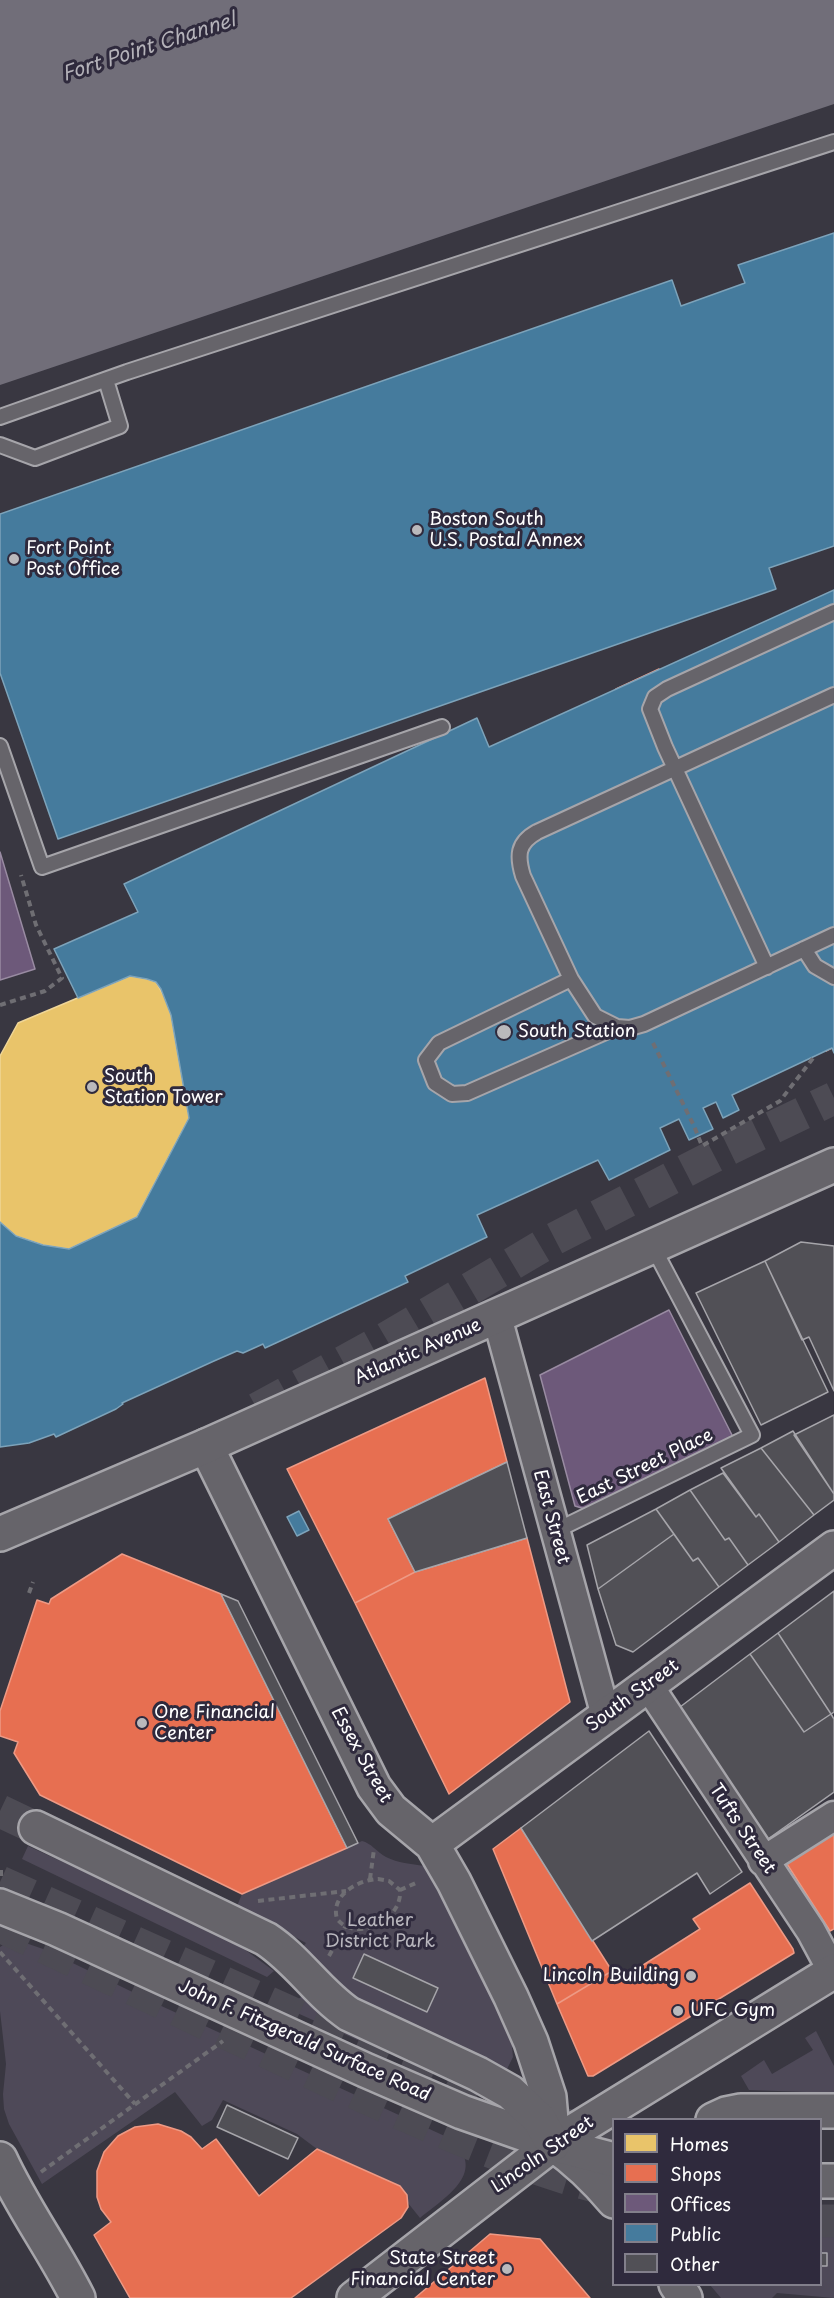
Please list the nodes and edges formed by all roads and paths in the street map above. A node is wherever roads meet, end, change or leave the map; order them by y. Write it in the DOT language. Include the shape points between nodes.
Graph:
graph roads {
  1 [pos="834,142"];
  2 [pos="106,380"];
  3 [pos="0,417"];
  4 [pos="0,445"];
  5 [pos="834,612"];
  6 [pos="834,695"];
  7 [pos="442,728"];
  8 [pos="0,746"];
  9 [pos="675,768"];
  10 [pos="42,867"];
  11 [pos="834,935"];
  12 [pos="804,950"];
  13 [pos="766,967"];
  14 [pos="834,977"];
  15 [pos="571,979"];
  16 [pos="0,1005"];
  17 [pos="644,1024"];
  18 [pos="617,1027"];
  19 [pos="814,1057"];
  20 [pos="834,1165"];
  21 [pos="653,1247"];
  22 [pos="497,1317"];
  23 [pos="206,1446"];
  24 [pos="555,1531"];
  25 [pos="0,1534"];
  26 [pos="834,1548"];
  27 [pos="33,1582"];
  28 [pos="29,1593"];
  29 [pos="648,1685"];
  30 [pos="606,1716"];
  31 [pos="834,1816"];
  32 [pos="36,1828"];
  33 [pos="432,1845"];
  34 [pos="375,1849"];
  35 [pos="763,1861"];
  36 [pos="370,1879"];
  37 [pos="421,1881"];
  38 [pos="400,1890"];
  39 [pos="346,1891"];
  40 [pos="256,1901"];
  41 [pos="0,1906"];
  42 [pos="345,1927"];
  43 [pos="0,1952"];
  44 [pos="326,1961"];
  45 [pos="834,1972"];
  46 [pos="223,2041"];
  47 [pos="135,2104"];
  48 [pos="834,2111"];
  49 [pos="717,2118"];
  50 [pos="553,2144"];
  51 [pos="0,2159"];
  52 [pos="612,2159"];
  53 [pos="41,2172"];
  54 [pos="612,2198"];
  55 [pos="78,2298"];
  56 [pos="354,2298"];
  1 -- 2 [label="lane"];
  2 -- 3 [label="lane"];
  2 -- 4 [label="lane" via="120,426 35,458"];
  5 -- 9 [label="lane" via="660,692 652,703 651,716"];
  6 -- 9 [label="lane"];
  7 -- 10 [label="lane"];
  8 -- 10 [label="lane"];
  9 -- 13 [label="lane"];
  9 -- 15 [label="lane" via="537,831 522,844 518,861 523,876"];
  10 -- 16 [label="path" via="20,874 36,925 62,978 45,991"];
  11 -- 12 [label="lane"];
  12 -- 13 [label="lane"];
  12 -- 14 [label="lane" via="815,966"];
  13 -- 17 [label="lane"];
  15 -- 18 [label="lane" via="595,1016"];
  15 -- 18 [label="lane" via="438,1043 426,1060 435,1083 452,1094 467,1093"];
  17 -- 18 [label="lane"];
  17 -- 19 [label="path" via="702,1146 780,1101"];
  20 -- 21 [label="main road, Atlantic Avenue"];
  21 -- 22 [label="main road, Atlantic Avenue"];
  21 -- 24 [label="lane, East Street Place" via="752,1436"];
  22 -- 23 [label="main road, Atlantic Avenue"];
  22 -- 24 [label="street, East Street"];
  23 -- 25 [label="main road, Atlantic Avenue"];
  23 -- 33 [label="main road, Essex Street" via="374,1787 391,1810"];
  24 -- 30 [label="street, East Street"];
  26 -- 29 [label="main road, South Street"];
  27 -- 28 [label="path"];
  29 -- 30 [label="main road, South Street"];
  29 -- 35 [label="street, Tufts Street"];
  30 -- 33 [label="main road, South Street"];
  31 -- 35 [label="street"];
  32 -- 50 [label="main road" via="266,1939 292,1958 349,2014 510,2092 538,2119"];
  33 -- 50 [label="main road, Essex Street" via="454,1882 531,2042 549,2097"];
  34 -- 36 [label="path"];
  35 -- 45 [label="street, Tufts Street"];
  36 -- 38 [label="path" via="389,1881"];
  36 -- 39 [label="path"];
  37 -- 38 [label="path"];
  38 -- 42 [label="path" via="397,1906 380,1923 359,1930"];
  39 -- 40 [label="path"];
  39 -- 42 [label="path" via="336,1908 336,1919"];
  41 -- 50 [label="main road, John F. Fitzgerald Surface Road" via="420,2094"];
  42 -- 44 [label="path"];
  43 -- 47 [label="path"];
  45 -- 50 [label="main road, Lincoln Street"];
  46 -- 47 [label="path"];
  47 -- 53 [label="path"];
  48 -- 49 [label="main road" via="741,2111"];
  50 -- 52 [label="main road, John F. Fitzgerald Surface Road"];
  50 -- 54 [label="main road" via="580,2163"];
  50 -- 56 [label="main road, Lincoln Street"];
  51 -- 55 [label="main road"];
}
